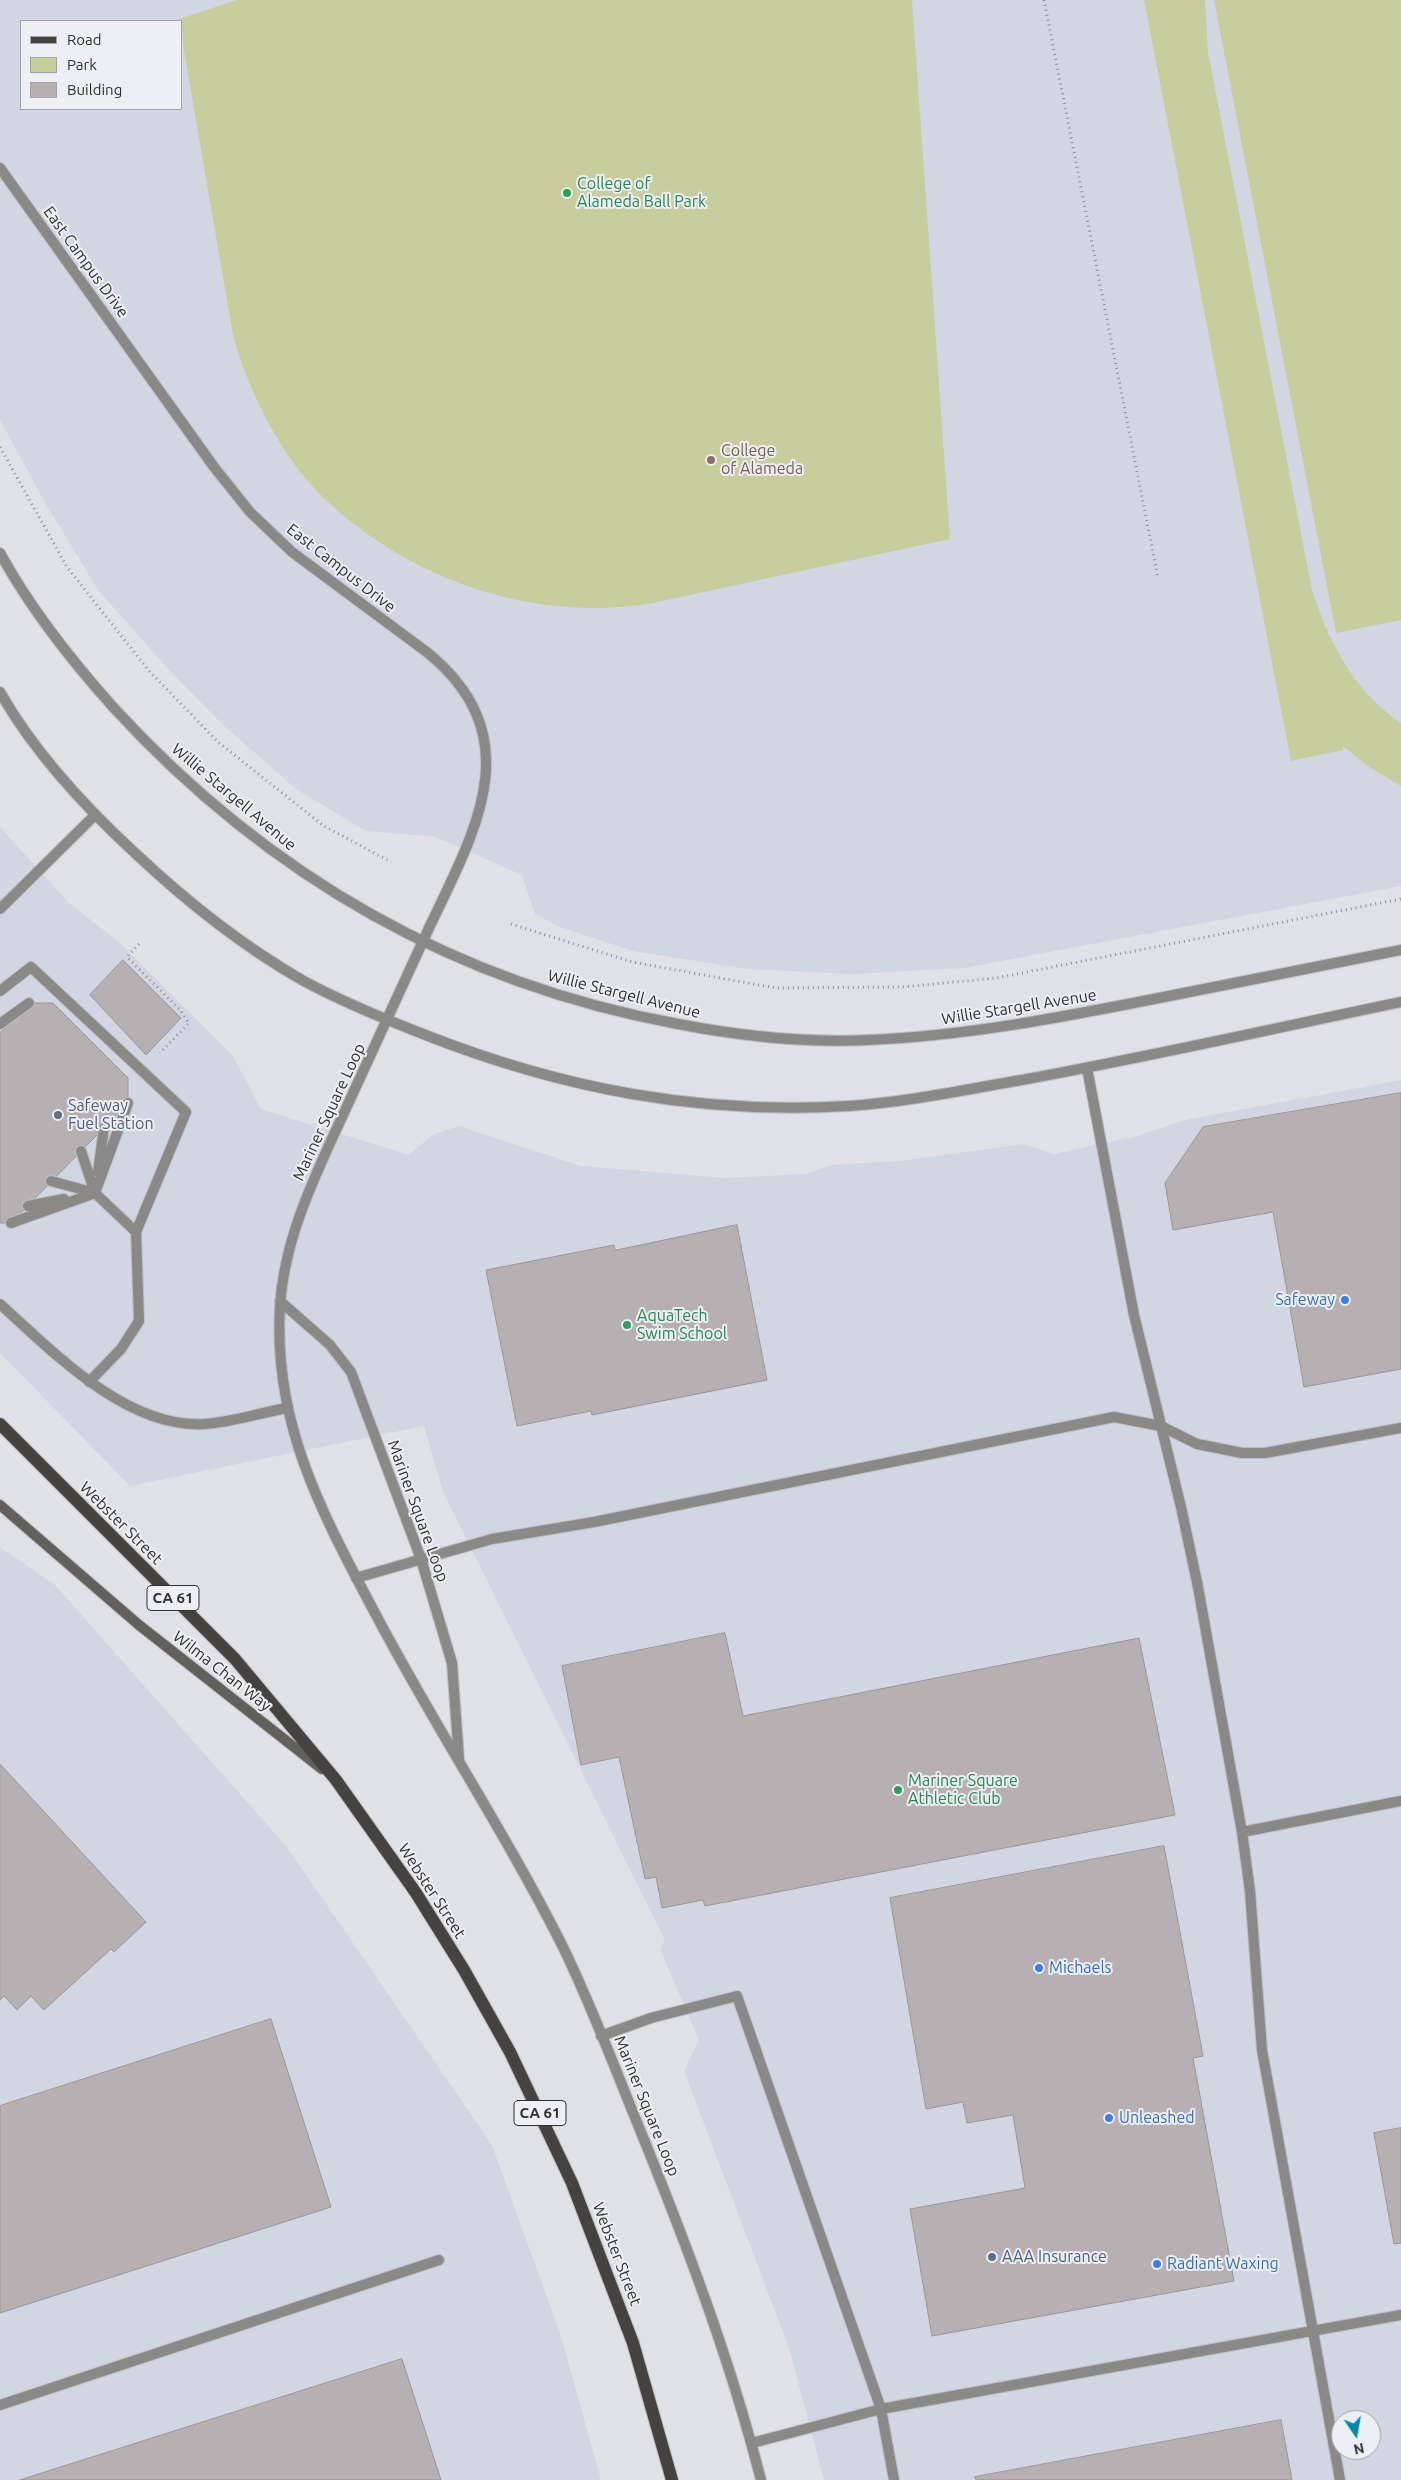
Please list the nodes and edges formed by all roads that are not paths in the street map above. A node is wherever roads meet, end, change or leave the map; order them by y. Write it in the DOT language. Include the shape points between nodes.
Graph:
graph roads {
  1 [pos="0,168"];
  2 [pos="0,553"];
  3 [pos="0,692"];
  4 [pos="94,816"];
  5 [pos="0,910"];
  6 [pos="423,941"];
  7 [pos="1401,950"];
  8 [pos="0,991"];
  9 [pos="1401,1002"];
  10 [pos="29,1003"];
  11 [pos="387,1020"];
  12 [pos="1,1028"];
  13 [pos="1087,1068"];
  14 [pos="128,1103"];
  15 [pos="104,1128"];
  16 [pos="81,1151"];
  17 [pos="51,1181"];
  18 [pos="95,1193"];
  19 [pos="28,1206"];
  20 [pos="11,1223"];
  21 [pos="136,1232"];
  22 [pos="280,1301"];
  23 [pos="0,1304"];
  24 [pos="89,1382"];
  25 [pos="287,1408"];
  26 [pos="0,1424"];
  27 [pos="1161,1426"];
  28 [pos="1401,1428"];
  29 [pos="0,1505"];
  30 [pos="421,1559"];
  31 [pos="356,1578"];
  32 [pos="459,1763"];
  33 [pos="336,1780"];
  34 [pos="1401,1801"];
  35 [pos="1242,1832"];
  36 [pos="602,2036"];
  37 [pos="439,2260"];
  38 [pos="1401,2315"];
  39 [pos="1313,2331"];
  40 [pos="0,2405"];
  41 [pos="881,2409"];
  42 [pos="752,2442"];
  43 [pos="672,2480"];
  44 [pos="761,2480"];
  45 [pos="894,2480"];
  46 [pos="1340,2480"];
  1 -- 6 [label="street, East Campus Drive" via="214,467 250,512 292,552 428,653 462,686 481,730 487,754 487,779 483,804 473,831"];
  2 -- 6 [label="street, Willie Stargell Avenue" via="50,629 90,680 185,780 295,868 358,908"];
  3 -- 4 [label="street" via="38,747"];
  4 -- 5 [label="street"];
  4 -- 11 [label="street" via="180,895 217,924 302,980"];
  6 -- 7 [label="street, Willie Stargell Avenue" via="495,975 643,1018 740,1036 864,1040 999,1028"];
  6 -- 11 [label="street, Mariner Square Loop"];
  8 -- 21 [label="street" via="31,967 186,1112"];
  9 -- 13 [label="street"];
  10 -- 12 [label="street"];
  11 -- 13 [label="street" via="514,1068 648,1098 718,1106 854,1106 920,1098"];
  11 -- 22 [label="street, Mariner Square Loop" via="306,1198 284,1263"];
  13 -- 27 [label="street" via="1134,1315"];
  14 -- 18 [label="street"];
  15 -- 18 [label="street"];
  16 -- 18 [label="street"];
  17 -- 18 [label="street"];
  18 -- 19 [label="street"];
  18 -- 20 [label="street"];
  18 -- 21 [label="street"];
  21 -- 24 [label="street" via="140,1321 121,1349"];
  22 -- 25 [label="street, Mariner Square Loop" via="280,1354"];
  22 -- 30 [label="street, Mariner Square Loop" via="330,1345 351,1372"];
  23 -- 24 [label="street"];
  24 -- 25 [label="street" via="155,1418 204,1424"];
  25 -- 31 [label="street, Mariner Square Loop" via="302,1464 326,1521"];
  26 -- 33 [label="main road, Webster Street / CA 61" via="234,1659"];
  27 -- 28 [label="street" via="1197,1444 1242,1454 1265,1453"];
  27 -- 30 [label="street" via="1114,1417 594,1522 492,1539"];
  27 -- 35 [label="street" via="1196,1578"];
  29 -- 33 [label="main road, Wilma Chan Way" via="139,1625"];
  30 -- 31 [label="street"];
  30 -- 32 [label="street, Mariner Square Loop" via="452,1664"];
  31 -- 32 [label="street, Mariner Square Loop"];
  32 -- 36 [label="street, Mariner Square Loop" via="511,1850 563,1948"];
  33 -- 43 [label="main road, Webster Street / CA 61" via="416,1893 464,1970 543,2118 617,2296 649,2394"];
  34 -- 35 [label="street"];
  35 -- 39 [label="street" via="1250,1891 1262,2050"];
  36 -- 41 [label="street" via="652,2018 737,1996"];
  36 -- 42 [label="street, Mariner Square Loop" via="696,2269"];
  37 -- 40 [label="street"];
  38 -- 39 [label="street"];
  39 -- 41 [label="street"];
  39 -- 46 [label="street"];
  41 -- 42 [label="street"];
  41 -- 45 [label="street"];
  42 -- 44 [label="street, Mariner Square Loop"];
}
